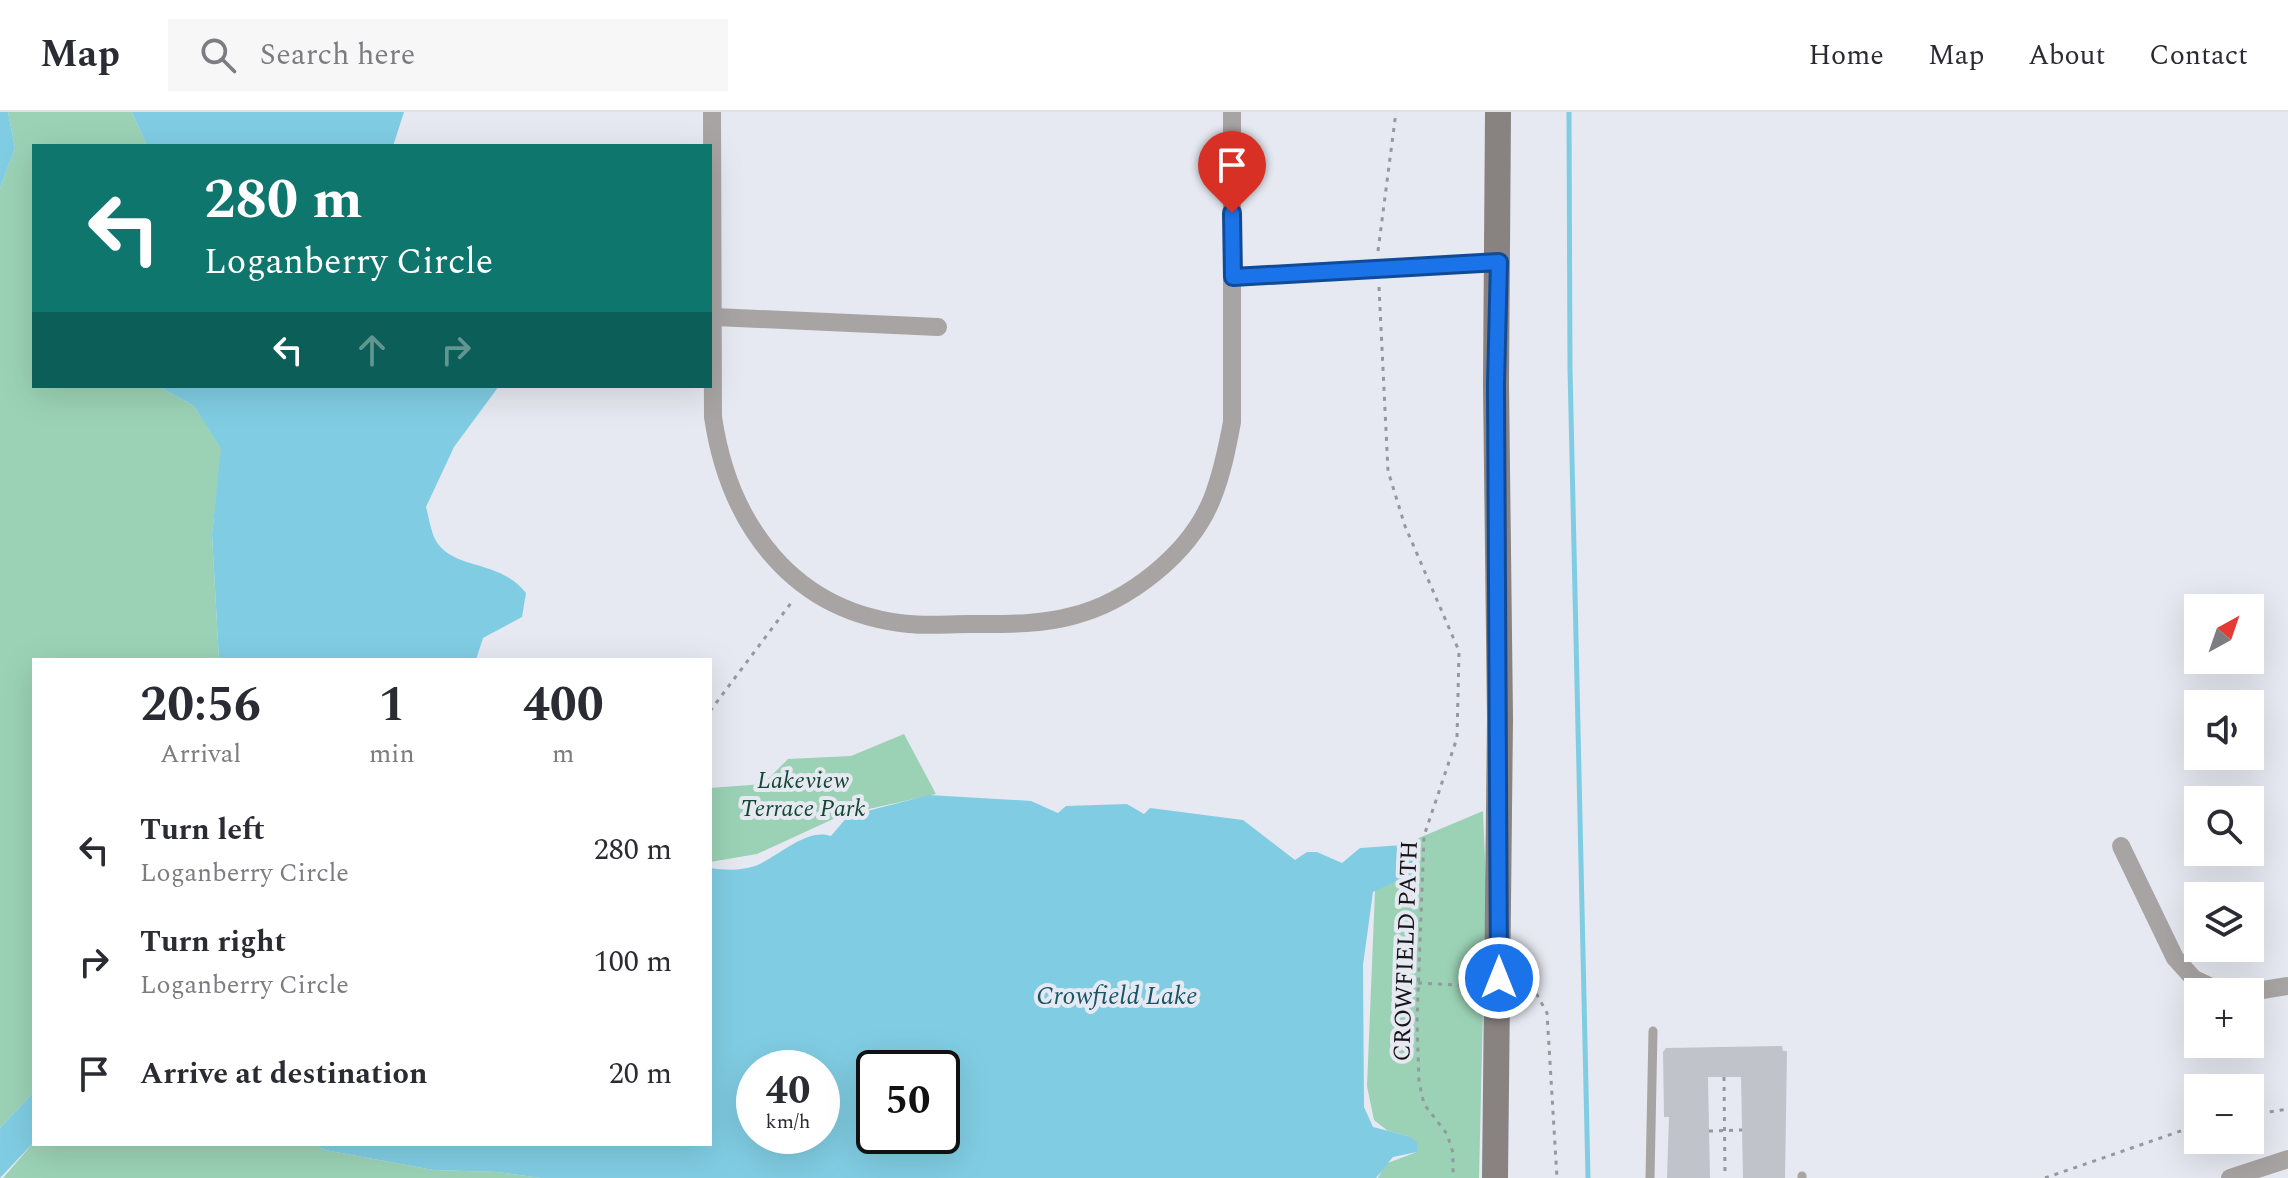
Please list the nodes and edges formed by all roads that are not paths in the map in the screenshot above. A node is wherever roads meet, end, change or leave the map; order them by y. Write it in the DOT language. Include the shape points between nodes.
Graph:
graph roads {
  1 [pos="712,112"];
  2 [pos="1232,112"];
  3 [pos="1498,112"];
  4 [pos="1499,262"];
  5 [pos="1233,277"];
  6 [pos="715,317"];
  7 [pos="938,327"];
  8 [pos="2121,846"];
  9 [pos="2193,978"];
  10 [pos="2288,986"];
  11 [pos="2264,990"];
  12 [pos="1653,1031"];
  13 [pos="2288,1159"];
  14 [pos="1495,1178"];
  15 [pos="1650,1178"];
  16 [pos="2230,1178"];
  1 -- 6 [label="street"];
  2 -- 5 [label="street"];
  3 -- 4 [label="main road"];
  4 -- 5 [label="street"];
  4 -- 14 [label="main road"];
  5 -- 6 [label="street" via="1232,422 1211,502 1192,531 1141,583 1113,602 1023,624 909,624 869,616 803,587 759,540 734,500 719,457 713,417"];
  6 -- 7 [label="street"];
  8 -- 9 [label="street" via="2175,958"];
  10 -- 11 [label="street"];
  12 -- 15 [label="lane"];
  13 -- 16 [label="street"];
}
